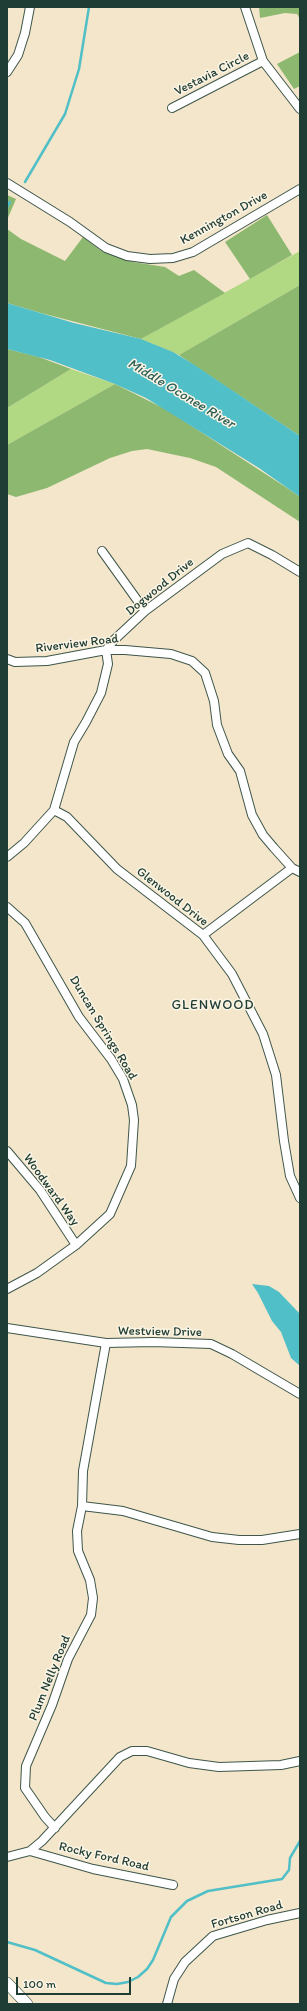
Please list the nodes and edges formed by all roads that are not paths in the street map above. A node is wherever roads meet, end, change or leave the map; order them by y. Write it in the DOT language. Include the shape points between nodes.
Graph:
graph roads {
  1 [pos="30,7"];
  2 [pos="246,7"];
  3 [pos="263,61"];
  4 [pos="7,72"];
  5 [pos="172,108"];
  6 [pos="300,109"];
  7 [pos="8,184"];
  8 [pos="300,189"];
  9 [pos="102,551"];
  10 [pos="300,572"];
  11 [pos="145,612"];
  12 [pos="106,650"];
  13 [pos="7,659"];
  14 [pos="54,810"];
  15 [pos="7,857"];
  16 [pos="292,868"];
  17 [pos="300,872"];
  18 [pos="7,907"];
  19 [pos="203,935"];
  20 [pos="7,1151"];
  21 [pos="300,1198"];
  22 [pos="76,1245"];
  23 [pos="7,1289"];
  24 [pos="7,1328"];
  25 [pos="106,1343"];
  26 [pos="300,1394"];
  27 [pos="82,1506"];
  28 [pos="300,1534"];
  29 [pos="300,1761"];
  30 [pos="55,1828"];
  31 [pos="30,1850"];
  32 [pos="7,1857"];
  33 [pos="173,1885"];
  34 [pos="300,1913"];
  35 [pos="7,1983"];
  36 [pos="27,2004"];
  37 [pos="167,2004"];
  1 -- 4 [label="street" via="18,55"];
  2 -- 3 [label="street"];
  3 -- 5 [label="street, Vestavia Circle"];
  3 -- 6 [label="street"];
  7 -- 8 [label="street, Kennington Drive" via="70,222 106,248 127,256 150,259 173,258 193,252"];
  9 -- 11 [label="street"];
  10 -- 11 [label="street, Dogwood Drive" via="248,544 222,554"];
  11 -- 12 [label="street, Dogwood Drive"];
  12 -- 13 [label="street, Riverview Road" via="47,661 15,662"];
  12 -- 14 [label="street" via="108,664 100,694 74,742"];
  12 -- 16 [label="street, Riverview Road" via="171,654 192,661 204,673 214,701 217,725 228,754 240,772 252,815 263,835"];
  14 -- 15 [label="street"];
  14 -- 19 [label="street, Glenwood Drive" via="67,817 117,869"];
  16 -- 17 [label="street, Riverview Road"];
  16 -- 19 [label="street"];
  18 -- 22 [label="street, Duncan Springs Road" via="25,923 79,1017 111,1059 132,1105 134,1143 131,1166 123,1186 110,1214"];
  19 -- 21 [label="street, Glenwood Drive" via="232,974 263,1034 276,1075 290,1176"];
  20 -- 22 [label="street, Woodward Way" via="40,1190"];
  22 -- 23 [label="street, Duncan Springs Road" via="38,1273"];
  24 -- 25 [label="street, Westview Drive"];
  25 -- 26 [label="street, Westview Drive" via="211,1344"];
  25 -- 27 [label="street, Plum Nelly Road" via="83,1471"];
  27 -- 28 [label="street" via="123,1511 212,1538 262,1540"];
  27 -- 30 [label="street, Plum Nelly Road" via="77,1531 78,1551 90,1580 93,1598 91,1615 68,1659 26,1766 25,1788"];
  29 -- 30 [label="street" via="281,1765 219,1767 147,1751 132,1751 120,1756"];
  30 -- 31 [label="street"];
  31 -- 32 [label="street"];
  31 -- 33 [label="street, Rocky Ford Road" via="93,1869"];
  34 -- 37 [label="street, Fortson Road" via="213,1936 185,1962 174,1979"];
  35 -- 36 [label="main road"];
}
